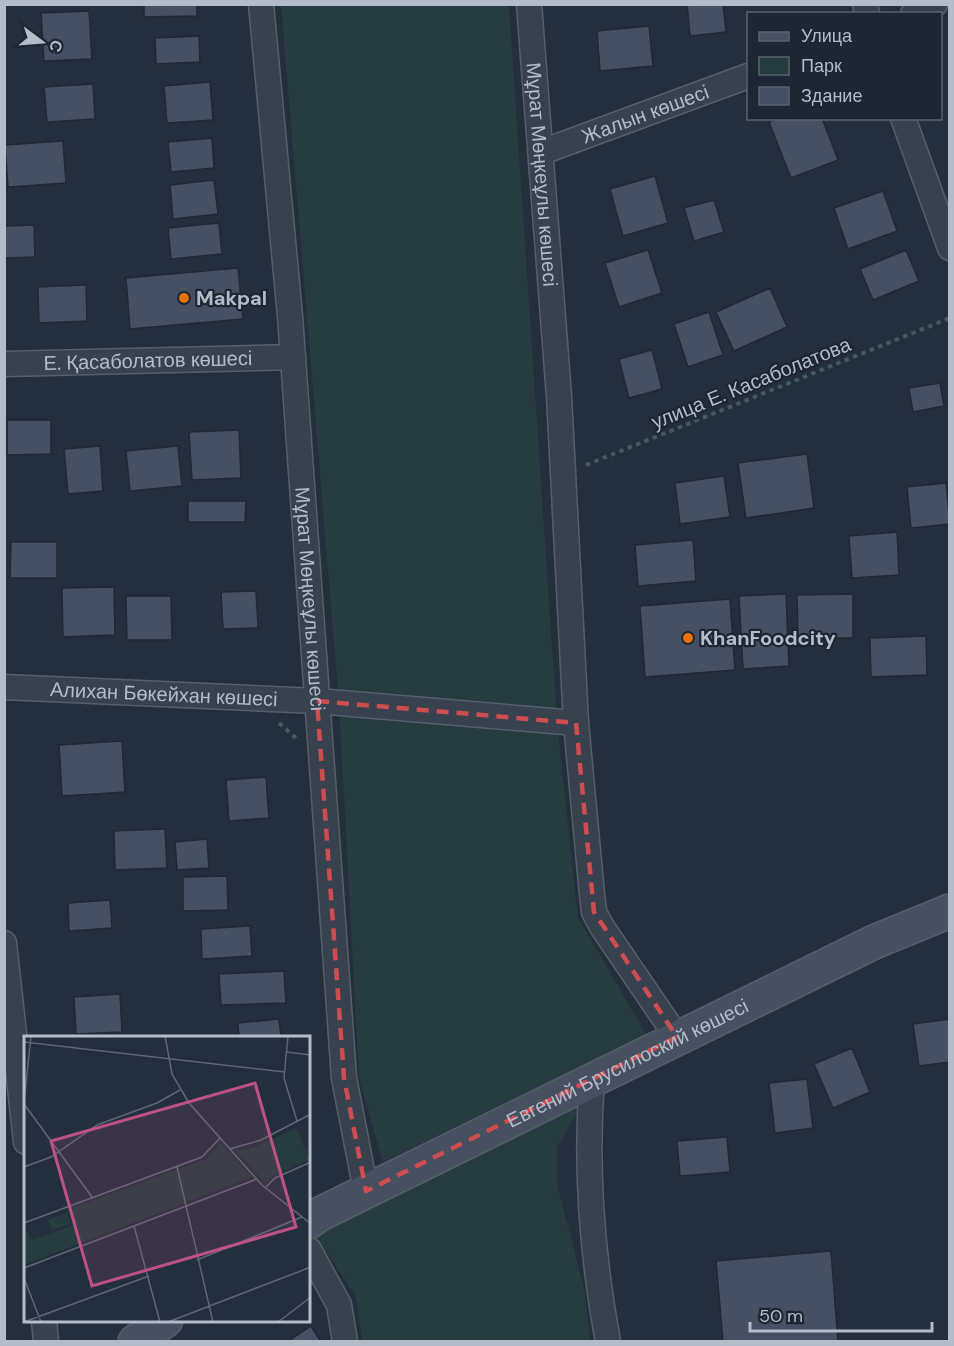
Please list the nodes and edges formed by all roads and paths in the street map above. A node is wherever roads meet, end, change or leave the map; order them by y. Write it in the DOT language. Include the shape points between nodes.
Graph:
graph roads {
  1 [pos="261,4"];
  2 [pos="529,4"];
  3 [pos="935,4"];
  4 [pos="918,12"];
  5 [pos="747,76"];
  6 [pos="904,120"];
  7 [pos="542,152"];
  8 [pos="950,249"];
  9 [pos="950,318"];
  10 [pos="293,357"];
  11 [pos="4,364"];
  12 [pos="563,475"];
  13 [pos="4,687"];
  14 [pos="317,701"];
  15 [pos="271,717"];
  16 [pos="576,723"];
  17 [pos="304,744"];
  18 [pos="950,911"];
  19 [pos="4,943"];
  20 [pos="677,1037"];
  21 [pos="592,1080"];
  22 [pos="24,1124"];
  23 [pos="366,1191"];
  24 [pos="310,1221"];
  25 [pos="310,1252"];
  26 [pos="44,1322"];
  27 [pos="163,1322"];
  28 [pos="46,1341"];
  29 [pos="135,1341"];
  30 [pos="345,1341"];
  31 [pos="608,1341"];
  1 -- 10 [label="street, Мұрат Мөңкеұлы көшесі"];
  2 -- 7 [label="street, Мұрат Мөңкеұлы көшесі"];
  3 -- 4 [label="street"];
  5 -- 7 [label="street, Жалын көшесі"];
  6 -- 8 [label="street"];
  7 -- 12 [label="street, Мұрат Мөңкеұлы көшесі"];
  9 -- 12 [label="path, улица Е. Касаболатова"];
  10 -- 11 [label="street, Е. Қасаболатов көшесі"];
  10 -- 14 [label="street, Мұрат Мөңкеұлы көшесі"];
  12 -- 16 [label="street, Мұрат Мөңкеұлы көшесі"];
  13 -- 14 [label="street, Алихан Бөкейхан көшесі"];
  14 -- 16 [label="street, Алихан Бөкейхан көшесі"];
  14 -- 23 [label="street, Мұрат Мөңкеұлы көшесі" via="344,1078"];
  15 -- 17 [label="path"];
  16 -- 20 [label="street, Мұрат Мөңкеұлы көшесі" via="594,912"];
  18 -- 20 [label="main road, Евгений Брусилоский көшесі" via="874,942"];
  19 -- 22 [label="street"];
  20 -- 21 [label="main road, Евгений Брусилоский көшесі"];
  21 -- 23 [label="main road, Евгений Брусилоский көшесі"];
  21 -- 31 [label="street" via="588,1164 597,1284"];
  23 -- 24 [label="main road, Евгений Брусилоский көшесі"];
  25 -- 30 [label="street" via="339,1305"];
  26 -- 28 [label="street"];
  27 -- 29 [label="main road"];
}
